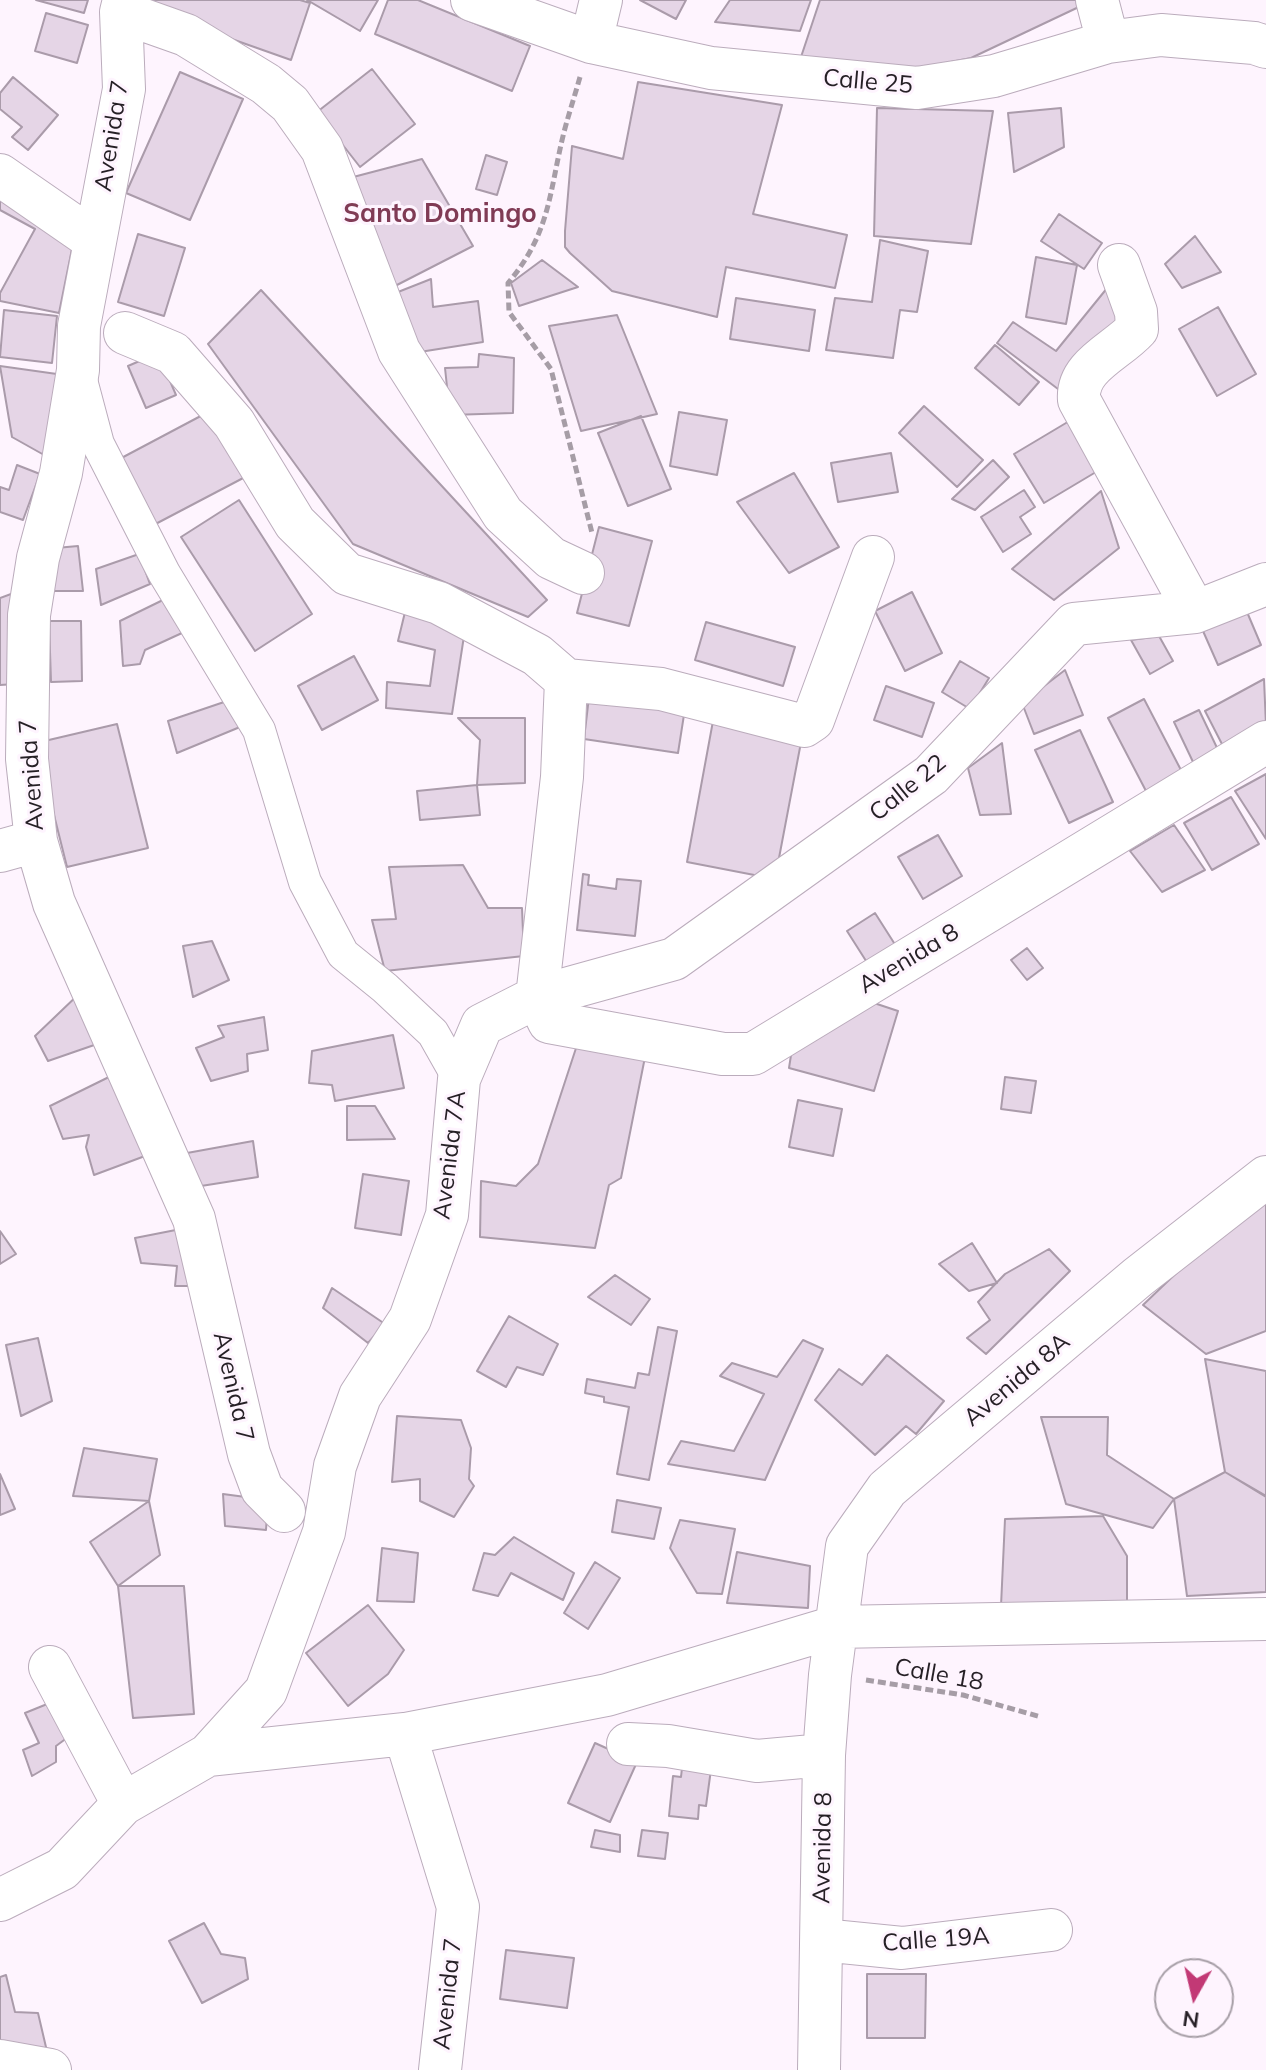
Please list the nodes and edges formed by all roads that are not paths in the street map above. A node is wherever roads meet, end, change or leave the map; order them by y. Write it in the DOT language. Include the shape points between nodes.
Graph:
graph roads {
  1 [pos="472,0"];
  2 [pos="601,0"];
  3 [pos="1097,0"];
  4 [pos="123,6"];
  5 [pos="591,42"];
  6 [pos="1108,42"];
  7 [pos="1266,47"];
  8 [pos="0,175"];
  9 [pos="94,240"];
  10 [pos="1119,265"];
  11 [pos="125,333"];
  12 [pos="78,370"];
  13 [pos="873,557"];
  14 [pos="583,573"];
  15 [pos="1266,584"];
  16 [pos="1195,612"];
  17 [pos="566,680"];
  18 [pos="1266,742"];
  19 [pos="18,846"];
  20 [pos="537,997"];
  21 [pos="459,1079"];
  22 [pos="1266,1177"];
  23 [pos="284,1511"];
  24 [pos="1266,1619"];
  25 [pos="835,1627"];
  26 [pos="50,1667"];
  27 [pos="405,1734"];
  28 [pos="628,1744"];
  29 [pos="208,1755"];
  30 [pos="824,1755"];
  31 [pos="123,1804"];
  32 [pos="0,1900"];
  33 [pos="1051,1930"];
  34 [pos="822,1940"];
  35 [pos="0,2061"];
  36 [pos="50,2070"];
  37 [pos="440,2070"];
  38 [pos="819,2070"];
  1 -- 5 [label="street, Calle 25"];
  2 -- 5 [label="street"];
  3 -- 6 [label="street"];
  4 -- 9 [label="street, Avenida 7" via="124,89"];
  4 -- 14 [label="street" via="186,35 290,104 322,149 399,351 503,514 551,558"];
  5 -- 6 [label="street, Calle 25" via="711,68 917,88 994,76"];
  6 -- 7 [label="street, Calle 25" via="1161,35"];
  8 -- 9 [label="street"];
  9 -- 12 [label="street, Avenida 7" via="79,326"];
  10 -- 16 [label="street" via="1137,329 1086,371 1078,387 1079,400"];
  11 -- 17 [label="street" via="173,353 234,423 295,523 347,574 439,603 537,655"];
  12 -- 19 [label="street, Avenida 7" via="29,615 27,759"];
  12 -- 21 [label="street" via="98,444 164,573 259,730 305,882 343,954 433,1033"];
  13 -- 17 [label="street" via="813,720 804,726 661,689"];
  15 -- 16 [label="street, Calle 22"];
  16 -- 20 [label="street, Calle 22" via="1074,624 931,775 674,959"];
  17 -- 20 [label="street" via="562,777"];
  18 -- 20 [label="street, Avenida 8" via="753,1054 723,1054 549,1022"];
  19 -- 23 [label="street, Avenida 7" via="54,903 194,1219 249,1454 262,1489"];
  20 -- 21 [label="street, Avenida 7A" via="482,1025"];
  21 -- 29 [label="street, Avenida 7A" via="447,1215 410,1319 360,1396 335,1466 324,1532 266,1691"];
  22 -- 25 [label="street, Avenida 8A" via="1138,1277 887,1489 847,1546"];
  24 -- 25 [label="street"];
  25 -- 27 [label="street" via="607,1695"];
  25 -- 30 [label="street, Avenida 8"];
  26 -- 31 [label="street"];
  27 -- 29 [label="street"];
  27 -- 37 [label="street, Avenida 7" via="458,1907"];
  28 -- 30 [label="street" via="757,1761"];
  29 -- 31 [label="street"];
  30 -- 34 [label="street, Avenida 8"];
  31 -- 32 [label="street" via="62,1869"];
  33 -- 34 [label="street, Calle 19A" via="902,1948"];
  34 -- 38 [label="street, Avenida 8"];
  35 -- 36 [label="street"];
}
